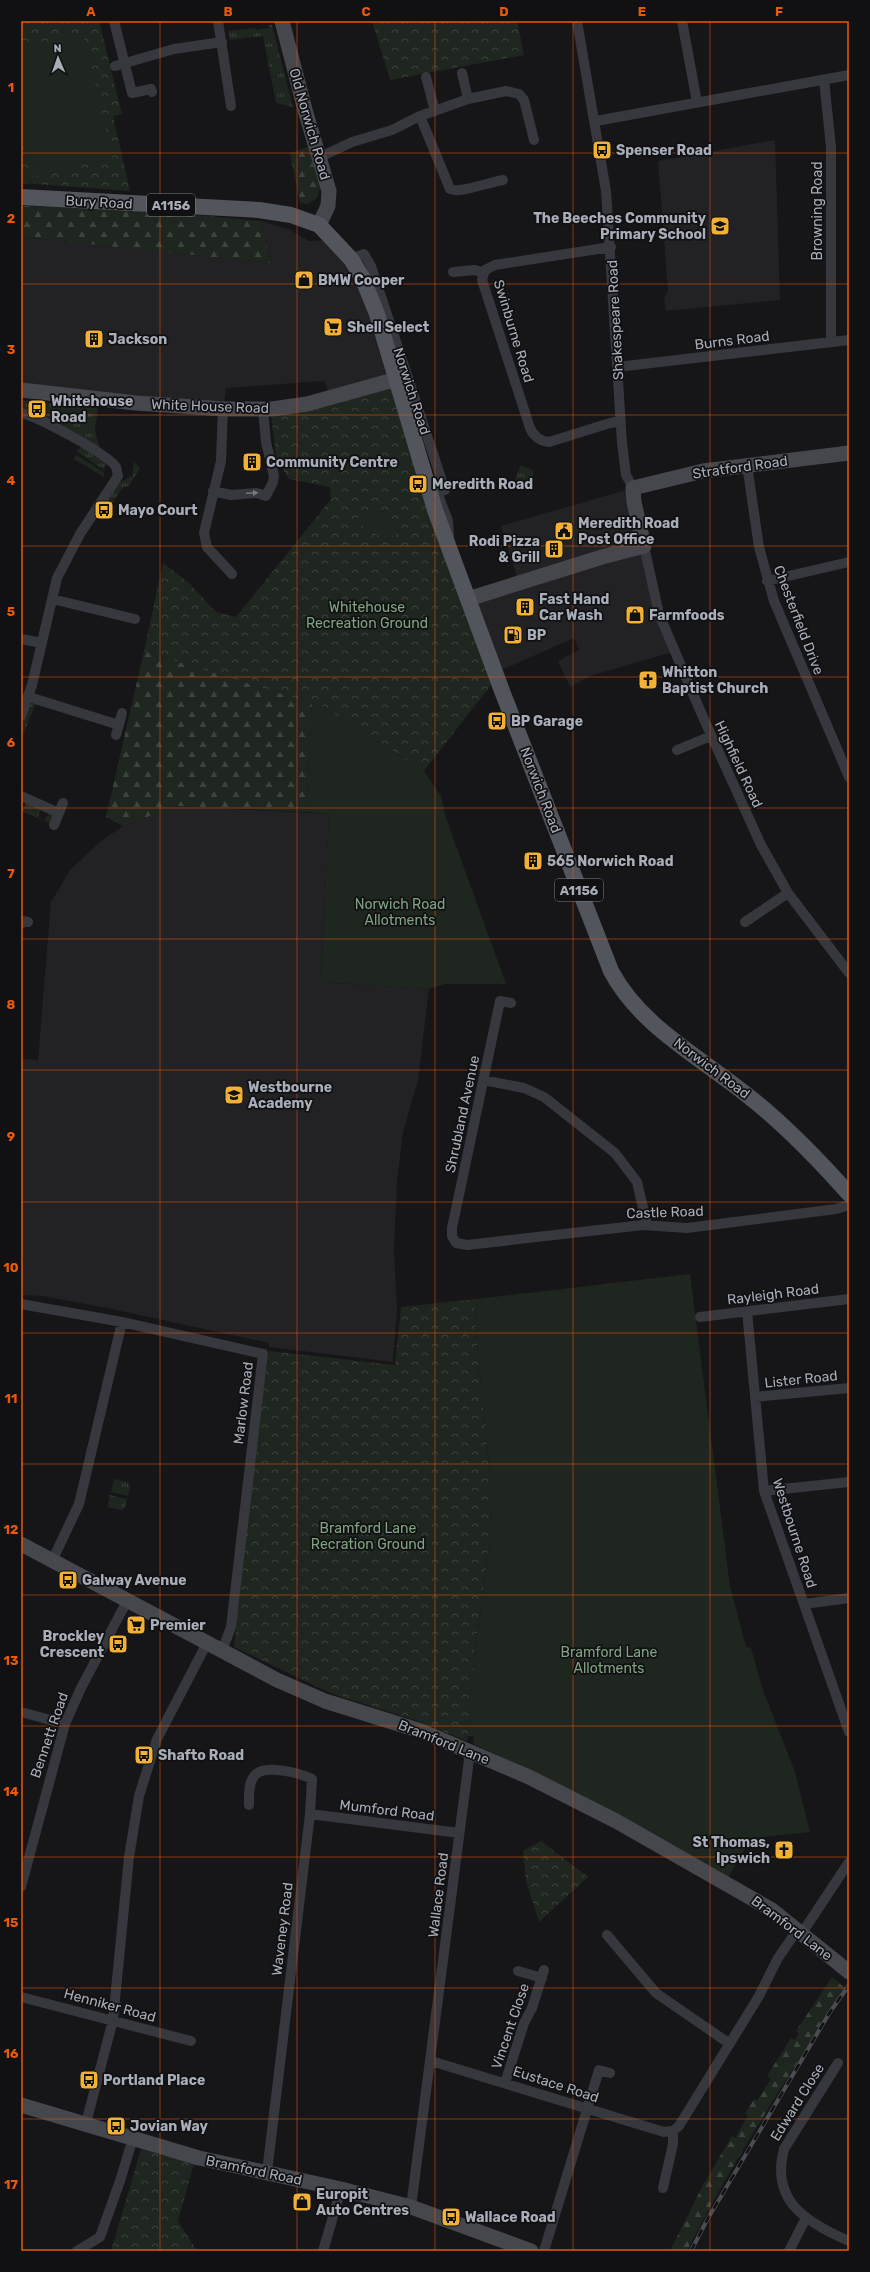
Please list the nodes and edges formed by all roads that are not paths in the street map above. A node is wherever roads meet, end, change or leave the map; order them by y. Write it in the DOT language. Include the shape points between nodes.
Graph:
graph roads {
  1 [pos="114,21"];
  2 [pos="218,21"];
  3 [pos="282,21"];
  4 [pos="577,21"];
  5 [pos="682,21"];
  6 [pos="222,42"];
  7 [pos="120,65"];
  8 [pos="462,73"];
  9 [pos="849,75"];
  10 [pos="426,77"];
  11 [pos="824,80"];
  12 [pos="152,92"];
  13 [pos="468,98"];
  14 [pos="698,102"];
  15 [pos="231,106"];
  16 [pos="435,111"];
  17 [pos="420,116"];
  18 [pos="596,120"];
  19 [pos="534,140"];
  20 [pos="318,158"];
  21 [pos="503,180"];
  22 [pos="21,197"];
  23 [pos="319,225"];
  24 [pos="611,247"];
  25 [pos="351,259"];
  26 [pos="453,272"];
  27 [pos="484,273"];
  28 [pos="849,340"];
  29 [pos="830,342"];
  30 [pos="618,367"];
  31 [pos="396,379"];
  32 [pos="21,390"];
  33 [pos="223,409"];
  34 [pos="263,409"];
  35 [pos="21,413"];
  36 [pos="620,421"];
  37 [pos="849,453"];
  38 [pos="747,465"];
  39 [pos="633,488"];
  40 [pos="213,491"];
  41 [pos="434,494"];
  42 [pos="644,546"];
  43 [pos="450,549"];
  44 [pos="849,562"];
  45 [pos="232,574"];
  46 [pos="767,581"];
  47 [pos="52,599"];
  48 [pos="468,599"];
  49 [pos="135,619"];
  50 [pos="21,639"];
  51 [pos="42,643"];
  52 [pos="29,697"];
  53 [pos="122,714"];
  54 [pos="21,716"];
  55 [pos="119,725"];
  56 [pos="116,735"];
  57 [pos="711,736"];
  58 [pos="677,750"];
  59 [pos="849,777"];
  60 [pos="21,796"];
  61 [pos="63,803"];
  62 [pos="59,813"];
  63 [pos="54,825"];
  64 [pos="788,893"];
  65 [pos="745,922"];
  66 [pos="848,970"];
  67 [pos="511,1003"];
  68 [pos="483,1080"];
  69 [pos="849,1194"];
  70 [pos="849,1205"];
  71 [pos="647,1224"];
  72 [pos="456,1243"];
  73 [pos="849,1299"];
  74 [pos="21,1304"];
  75 [pos="746,1311"];
  76 [pos="700,1317"];
  77 [pos="122,1322"];
  78 [pos="849,1388"];
  79 [pos="755,1397"];
  80 [pos="849,1482"];
  81 [pos="764,1491"];
  82 [pos="21,1544"];
  83 [pos="52,1561"];
  84 [pos="849,1598"];
  85 [pos="127,1601"];
  86 [pos="804,1604"];
  87 [pos="207,1643"];
  88 [pos="222,1651"];
  89 [pos="21,1712"];
  90 [pos="65,1724"];
  91 [pos="849,1732"];
  92 [pos="470,1752"];
  93 [pos="249,1805"];
  94 [pos="310,1814"];
  95 [pos="459,1833"];
  96 [pos="849,1862"];
  97 [pos="21,1887"];
  98 [pos="800,1931"];
  99 [pos="607,1936"];
  100 [pos="518,1971"];
  101 [pos="849,1972"];
  102 [pos="21,1997"];
  103 [pos="113,2020"];
  104 [pos="192,2041"];
  105 [pos="730,2044"];
  106 [pos="431,2061"];
  107 [pos="838,2063"];
  108 [pos="610,2073"];
  109 [pos="505,2083"];
  110 [pos="21,2106"];
  111 [pos="587,2109"];
  112 [pos="86,2124"];
  113 [pos="673,2131"];
  114 [pos="133,2138"];
  115 [pos="267,2172"];
  116 [pos="663,2188"];
  117 [pos="341,2189"];
  118 [pos="411,2207"];
  119 [pos="806,2218"];
  120 [pos="849,2242"];
  121 [pos="77,2251"];
  122 [pos="323,2251"];
  123 [pos="531,2251"];
  124 [pos="544,2251"];
  125 [pos="789,2251"];
  1 -- 7 [label="street"];
  2 -- 6 [label="street"];
  3 -- 20 [label="street, Old Norwich Road"];
  4 -- 18 [label="street, Shakespeare Road"];
  5 -- 14 [label="street"];
  6 -- 7 [label="street" via="174,49"];
  6 -- 15 [label="street"];
  7 -- 12 [label="street" via="132,93 151,89"];
  8 -- 13 [label="street"];
  9 -- 11 [label="street"];
  10 -- 16 [label="street"];
  11 -- 14 [label="street"];
  11 -- 29 [label="street, Browning Road" via="831,147"];
  13 -- 16 [label="street"];
  13 -- 19 [label="street" via="506,91 519,94 526,105"];
  14 -- 18 [label="street"];
  16 -- 17 [label="street"];
  17 -- 20 [label="street" via="400,127 352,142"];
  17 -- 21 [label="street" via="450,189 461,192 478,185"];
  18 -- 24 [label="street, Shakespeare Road"];
  20 -- 23 [label="street, Old Norwich Road" via="330,196"];
  22 -- 23 [label="main road, Bury Road / A1156" via="259,210 291,215"];
  23 -- 25 [label="main road, Norwich Road / A1156"];
  24 -- 27 [label="street, Swinburne Road" via="494,265"];
  24 -- 30 [label="street, Shakespeare Road"];
  25 -- 31 [label="main road, Norwich Road / A1156" via="374,306"];
  25 -- 41 [label="street, Norwich Road" via="364,254 371,266 445,490"];
  26 -- 27 [label="street" via="475,270"];
  27 -- 36 [label="street, Swinburne Road" via="483,284 534,436 549,442"];
  28 -- 29 [label="street, Burns Road"];
  29 -- 30 [label="street, Burns Road"];
  30 -- 36 [label="street, Shakespeare Road"];
  31 -- 34 [label="street, White House Road" via="307,404"];
  31 -- 41 [label="main road, Norwich Road"];
  32 -- 33 [label="street, White House Road" via="136,403"];
  33 -- 34 [label="street, White House Road"];
  33 -- 40 [label="street" via="222,450"];
  40 -- 34 [label="street, one-way" via="231,495 257,493 266,496 274,476 266,442"];
  35 -- 47 [label="street" via="35,416 54,426 112,463 117,472 116,481 80,534 61,568"];
  36 -- 39 [label="street, Shakespeare Road" via="626,475"];
  37 -- 38 [label="street, Stratford Road"];
  38 -- 39 [label="street, Stratford Road" via="682,475"];
  38 -- 46 [label="street, Chesterfield Drive" via="755,527"];
  39 -- 42 [label="street, Shakespeare Road"];
  40 -- 45 [label="street" via="205,520 204,540"];
  41 -- 43 [label="main road, Norwich Road / A1156" via="435,510"];
  41 -- 43 [label="street, Norwich Road" via="448,521"];
  42 -- 48 [label="street"];
  42 -- 57 [label="street, Highfield Road" via="659,614"];
  43 -- 48 [label="main road, Norwich Road / A1156"];
  44 -- 46 [label="street"];
  46 -- 59 [label="street, Chesterfield Drive" via="787,635"];
  47 -- 49 [label="street"];
  47 -- 51 [label="street"];
  48 -- 69 [label="main road, Norwich Road / A1156" via="602,952 618,984 652,1022 782,1124"];
  50 -- 51 [label="street"];
  51 -- 52 [label="street"];
  52 -- 54 [label="street"];
  52 -- 55 [label="street"];
  53 -- 55 [label="street"];
  55 -- 56 [label="street"];
  57 -- 58 [label="street"];
  57 -- 64 [label="street, Highfield Road" via="761,845"];
  60 -- 62 [label="street"];
  61 -- 62 [label="street"];
  62 -- 63 [label="street"];
  64 -- 65 [label="street"];
  64 -- 66 [label="street, Highfield Road"];
  67 -- 68 [label="street, Shrubland Avenue" via="500,1001"];
  68 -- 71 [label="street" via="524,1088 544,1097 615,1153 637,1182"];
  68 -- 72 [label="street, Shrubland Avenue" via="452,1228 452,1236"];
  70 -- 71 [label="street, Castle Road" via="836,1209 682,1228"];
  71 -- 72 [label="street, Castle Road" via="467,1245"];
  73 -- 75 [label="street, Rayleigh Road"];
  74 -- 77 [label="street, Marlow Road"];
  75 -- 76 [label="street, Rayleigh Road"];
  75 -- 79 [label="street, Westbourne Road"];
  77 -- 83 [label="street" via="79,1504"];
  77 -- 88 [label="street, Marlow Road" via="263,1354 231,1627"];
  78 -- 79 [label="street, Lister Road"];
  79 -- 81 [label="street, Westbourne Road"];
  80 -- 81 [label="street"];
  81 -- 86 [label="street, Westbourne Road"];
  82 -- 83 [label="street, Bramford Lane"];
  83 -- 85 [label="street, Bramford Lane"];
  84 -- 86 [label="street"];
  85 -- 87 [label="street, Bramford Lane"];
  85 -- 90 [label="street, Bennett Road"];
  86 -- 91 [label="street, Westbourne Road"];
  87 -- 88 [label="street, Bramford Lane"];
  87 -- 103 [label="street" via="157,1739 139,1796 130,1851"];
  88 -- 92 [label="street, Bramford Lane" via="277,1680 325,1701 421,1731"];
  89 -- 90 [label="street"];
  90 -- 97 [label="street, Bennett Road"];
  92 -- 95 [label="street, Wallace Road"];
  92 -- 98 [label="street, Bramford Lane" via="529,1777 642,1835 749,1895"];
  93 -- 94 [label="street, Waveney Road" via="250,1784 255,1775 266,1770 300,1773 312,1779"];
  94 -- 95 [label="street, Mumford Road"];
  94 -- 115 [label="street, Waveney Road"];
  95 -- 106 [label="street, Wallace Road"];
  96 -- 98 [label="street"];
  98 -- 101 [label="street, Bramford Lane"];
  98 -- 105 [label="street" via="778,1958"];
  99 -- 105 [label="street" via="656,1993"];
  100 -- 109 [label="street, Vincent Close" via="543,1974"];
  102 -- 103 [label="street, Henniker Road"];
  103 -- 104 [label="street, Henniker Road"];
  103 -- 112 [label="street"];
  105 -- 113 [label="street" via="679,2126"];
  106 -- 109 [label="street, Eustace Road"];
  106 -- 118 [label="street, Wallace Road"];
  107 -- 119 [label="street, Edward Close" via="791,2135 780,2164 780,2178 785,2194"];
  108 -- 111 [label="street" via="599,2070"];
  109 -- 111 [label="street, Eustace Road"];
  110 -- 112 [label="street, Bramford Road"];
  111 -- 113 [label="street, Eustace Road" via="664,2132"];
  111 -- 124 [label="street"];
  112 -- 114 [label="street, Bramford Road"];
  113 -- 116 [label="street" via="673,2144"];
  114 -- 115 [label="street, Bramford Road" via="199,2158"];
  114 -- 121 [label="street" via="100,2237"];
  115 -- 117 [label="street, Bramford Road"];
  117 -- 118 [label="street, Bramford Road"];
  117 -- 122 [label="street"];
  118 -- 123 [label="street, Bramford Road"];
  119 -- 120 [label="street, Edward Close" via="824,2231"];
  119 -- 125 [label="street"];
}
